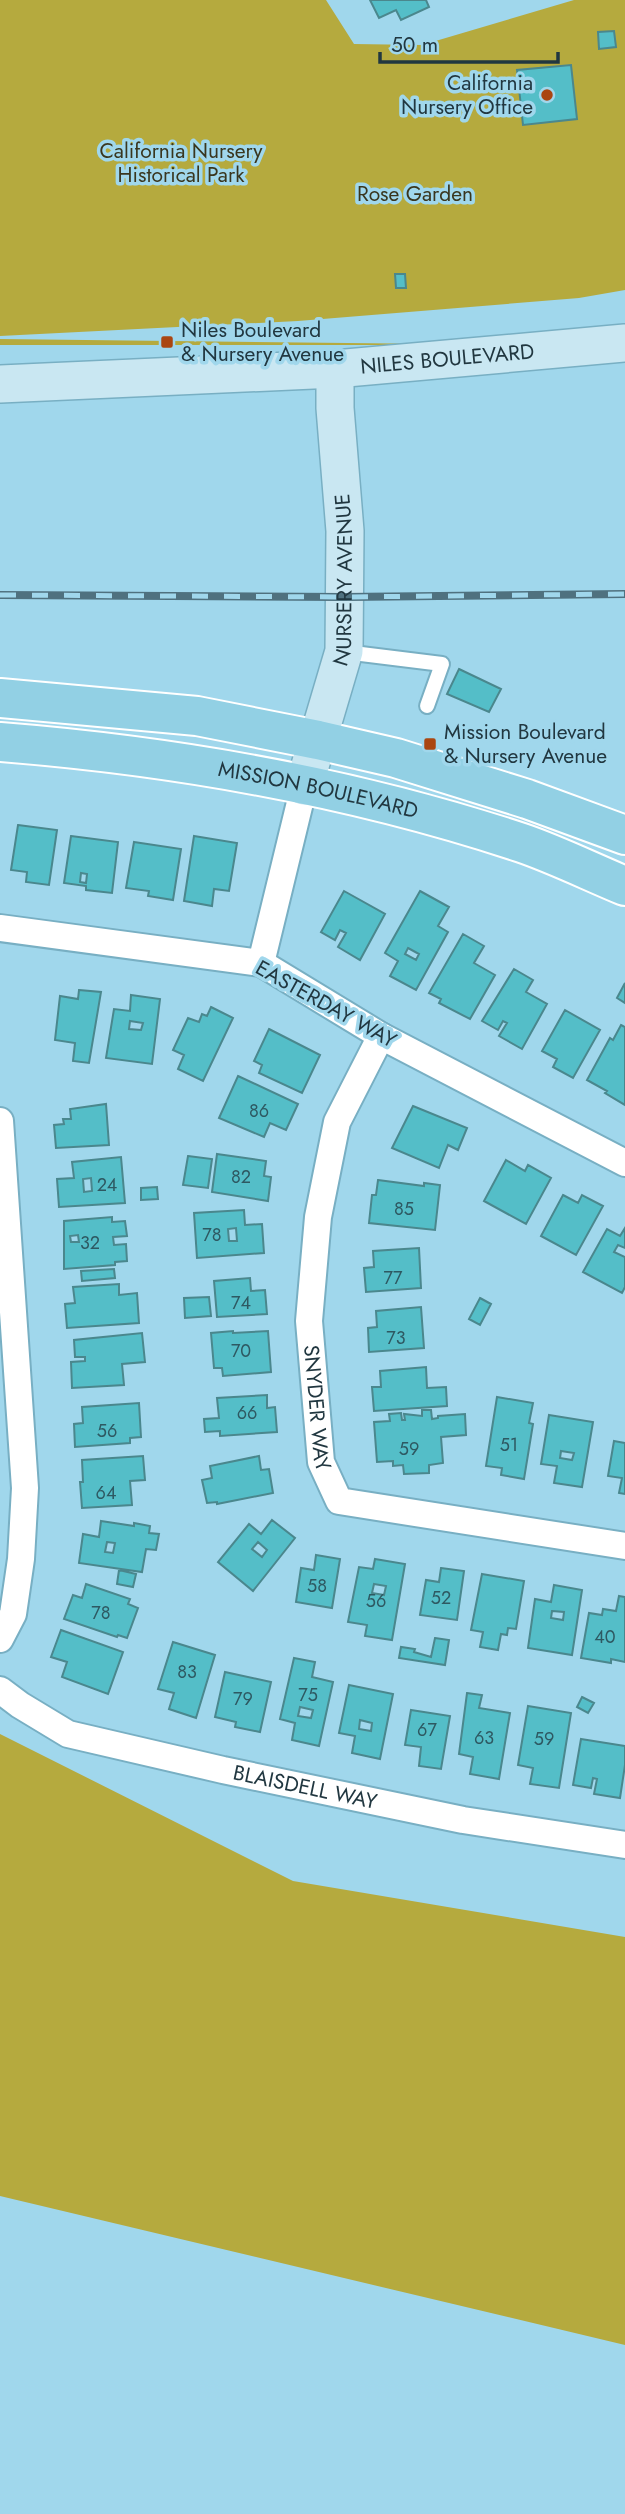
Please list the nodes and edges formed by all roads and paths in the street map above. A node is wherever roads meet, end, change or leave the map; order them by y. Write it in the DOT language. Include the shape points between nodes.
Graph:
graph roads {
  1 [pos="616,341"];
  2 [pos="335,369"];
  3 [pos="0,384"];
  4 [pos="344,651"];
  5 [pos="0,698"];
  6 [pos="427,706"];
  7 [pos="318,740"];
  8 [pos="0,742"];
  9 [pos="304,786"];
  10 [pos="625,835"];
  11 [pos="625,886"];
  12 [pos="0,928"];
  13 [pos="261,963"];
  14 [pos="381,1036"];
  15 [pos="0,1121"];
  16 [pos="625,1163"];
  17 [pos="625,1546"];
  18 [pos="0,1639"];
  19 [pos="0,1690"];
  20 [pos="625,1845"];
  1 -- 2 [label="main road, NILES BOULEVARD"];
  2 -- 3 [label="main road, NILES BOULEVARD"];
  2 -- 4 [label="main road, NURSERY AVENUE" via="345,531"];
  4 -- 6 [label="lane" via="442,664"];
  4 -- 7 [label="main road, NURSERY AVENUE"];
  5 -- 7 [label="main road" via="197,716"];
  7 -- 9 [label="main road, NURSERY AVENUE"];
  7 -- 10 [label="main road" via="396,758"];
  8 -- 9 [label="main road, MISSION BOULEVARD" via="197,765"];
  9 -- 11 [label="main road, MISSION BOULEVARD" via="382,802 486,832"];
  9 -- 13 [label="street"];
  12 -- 13 [label="street, EASTERDAY WAY"];
  13 -- 14 [label="street, EASTERDAY WAY"];
  14 -- 16 [label="street, EASTERDAY WAY"];
  14 -- 17 [label="street, SNYDER WAY" via="337,1122 318,1217 309,1321 321,1462 339,1501"];
  15 -- 18 [label="street" via="25,1489 13,1614"];
  19 -- 20 [label="street, BLAISDELL WAY" via="68,1734 463,1820"];
}
